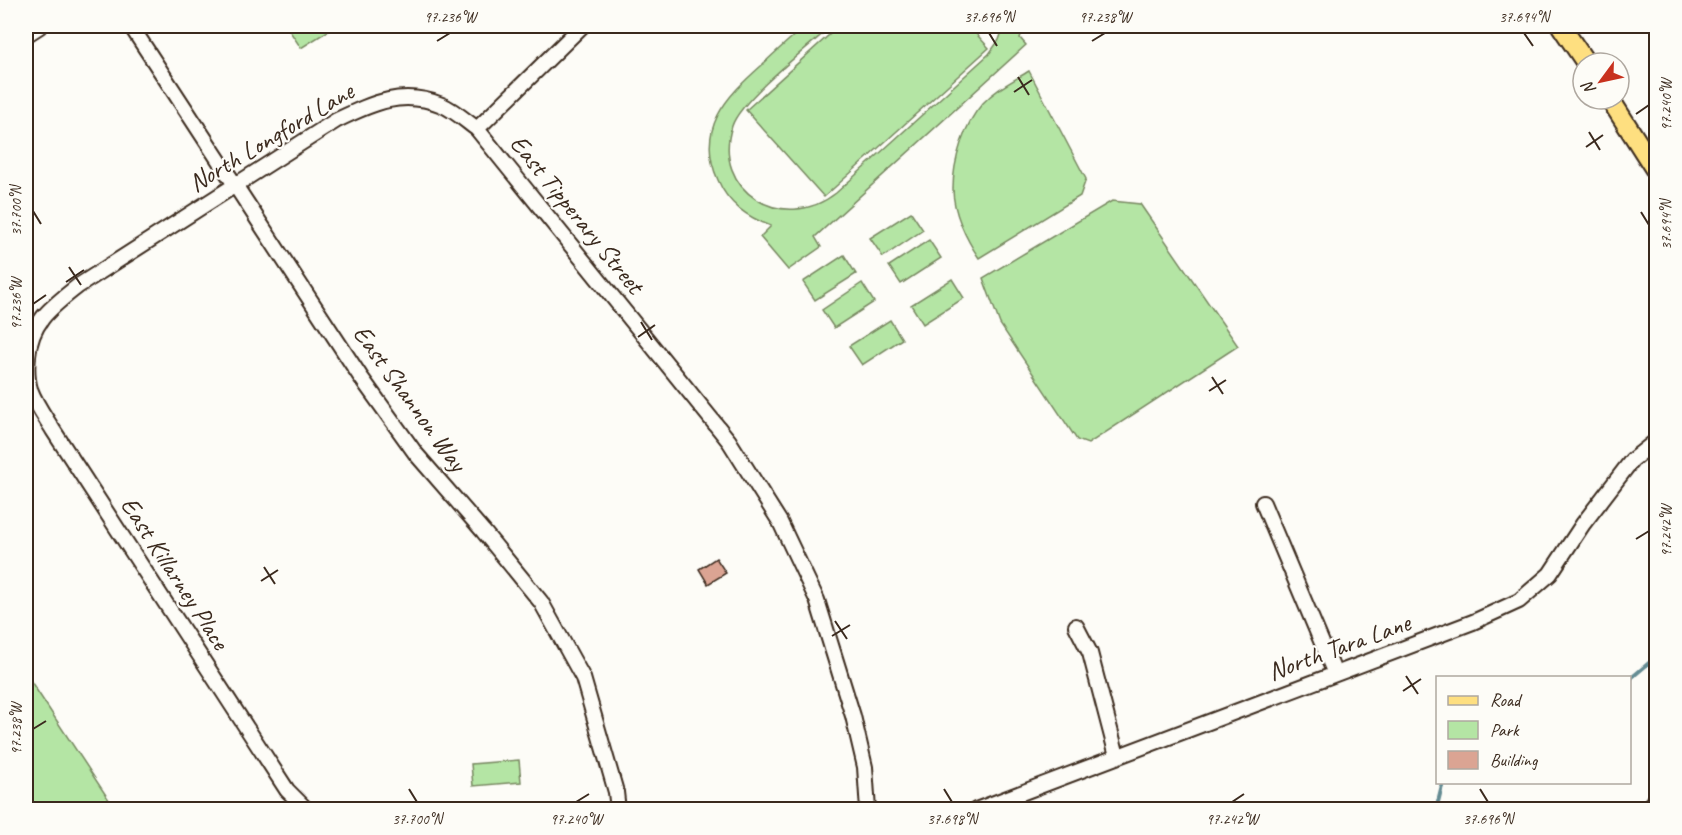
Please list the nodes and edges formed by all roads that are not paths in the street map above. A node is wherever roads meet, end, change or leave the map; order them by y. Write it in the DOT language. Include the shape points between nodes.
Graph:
graph roads {
  1 [pos="40,26"];
  2 [pos="131,26"];
  3 [pos="582,26"];
  4 [pos="1561,26"];
  5 [pos="26,35"];
  6 [pos="1578,51"];
  7 [pos="1618,111"];
  8 [pos="477,129"];
  9 [pos="1656,171"];
  10 [pos="236,184"];
  11 [pos="28,352"];
  12 [pos="1656,441"];
  13 [pos="1263,503"];
  14 [pos="1076,626"];
  15 [pos="1335,674"];
  16 [pos="1116,756"];
  17 [pos="1656,800"];
  18 [pos="307,810"];
  19 [pos="618,810"];
  20 [pos="868,810"];
  21 [pos="976,810"];
  22 [pos="1652,810"];
  1 -- 5 [label="street"];
  2 -- 10 [label="street, East Shannon Way"];
  3 -- 8 [label="street"];
  4 -- 6 [label="main road"];
  7 -- 9 [label="main road"];
  8 -- 10 [label="street, North Longford Lane" via="443,105 409,97 374,102 336,120"];
  8 -- 20 [label="street, East Tipperary Street" via="729,441 780,522 817,600 849,705 864,767"];
  10 -- 11 [label="street, North Longford Lane" via="78,285 46,312 33,332"];
  10 -- 19 [label="street, East Shannon Way" via="360,376 416,454 540,602 583,678"];
  11 -- 18 [label="street, East Killarney Place" via="30,388 53,430 287,790"];
  12 -- 15 [label="street, North Tara Lane" via="1632,460 1550,574 1519,601"];
  13 -- 15 [label="street"];
  14 -- 16 [label="street" via="1090,653"];
  15 -- 16 [label="street, North Tara Lane"];
  16 -- 21 [label="street, North Tara Lane"];
  17 -- 22 [label="street"];
}
